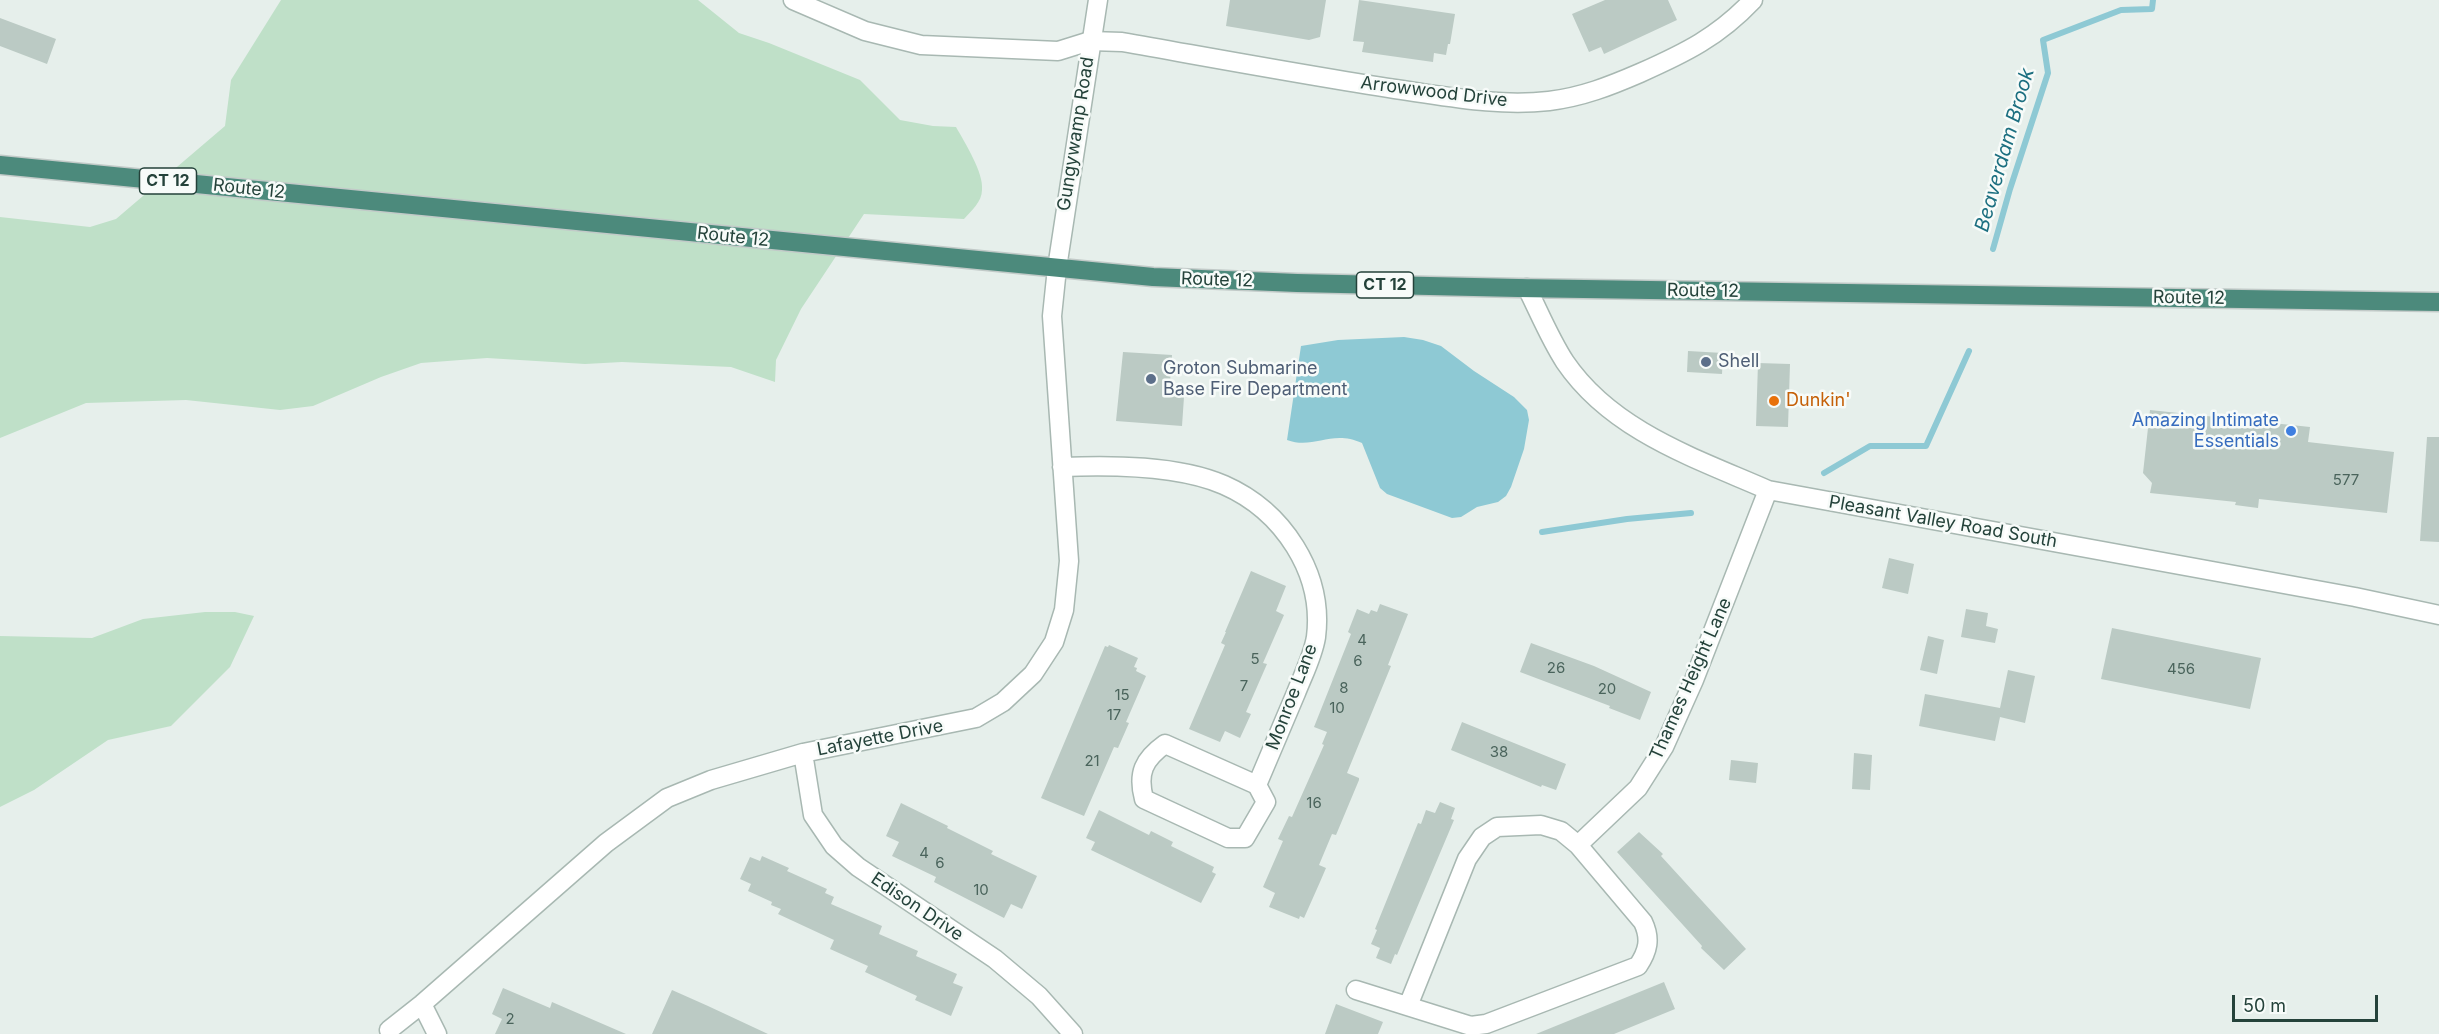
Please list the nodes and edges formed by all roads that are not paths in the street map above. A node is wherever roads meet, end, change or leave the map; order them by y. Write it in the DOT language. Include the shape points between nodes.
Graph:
graph roads {
  1 [pos="793,0"];
  2 [pos="1098,0"];
  3 [pos="1753,0"];
  4 [pos="1090,42"];
  5 [pos="0,165"];
  6 [pos="1057,268"];
  7 [pos="1527,288"];
  8 [pos="2439,302"];
  9 [pos="1062,467"];
  10 [pos="1768,490"];
  11 [pos="2439,615"];
  12 [pos="803,753"];
  13 [pos="1257,785"];
  14 [pos="1578,845"];
  15 [pos="1356,990"];
  16 [pos="422,1004"];
  17 [pos="1408,1006"];
  18 [pos="389,1030"];
  19 [pos="437,1034"];
  20 [pos="1073,1034"];
  1 -- 4 [label="street, Arrowwood Drive" via="865,31 921,45 1058,51"];
  2 -- 4 [label="street, Gungywamp Road"];
  3 -- 4 [label="street, Arrowwood Drive" via="1735,19 1687,52 1606,88 1549,101 1478,101 1122,42"];
  4 -- 6 [label="street, Gungywamp Road"];
  5 -- 6 [label="highway, Route 12 / CT 12"];
  6 -- 7 [label="highway, Route 12 / CT 12" via="1214,280"];
  6 -- 9 [label="street, Lafayette Drive" via="1052,316"];
  7 -- 8 [label="highway, Route 12 / CT 12"];
  7 -- 10 [label="street, Pleasant Valley Road South" via="1564,361 1588,392 1617,417 1687,455"];
  9 -- 12 [label="street, Lafayette Drive" via="1069,561 1064,609 1053,642 1033,674 1003,702 976,718"];
  9 -- 13 [label="street, Monroe Lane" via="1177,472 1223,485 1273,519 1296,546 1311,576 1317,608 1316,639"];
  10 -- 11 [label="street, Pleasant Valley Road South"];
  10 -- 14 [label="street, Thames Height Lane" via="1664,747 1638,788"];
  12 -- 16 [label="street, Lafayette Drive" via="711,780 659,802 606,843"];
  12 -- 20 [label="street, Edison Drive" via="813,815 834,846 858,867 995,959 1039,996"];
  13 -- 13 [label="street" via="1165,744 1151,754 1139,781 1144,799 1228,838 1245,838 1266,802"];
  14 -- 17 [label="street" via="1561,831 1542,825 1497,827 1482,837 1467,859"];
  14 -- 17 [label="street" via="1643,922 1649,943 1638,966 1486,1024 1471,1026"];
  15 -- 17 [label="street"];
  16 -- 18 [label="street, Lafayette Drive"];
  16 -- 19 [label="street"];
}
